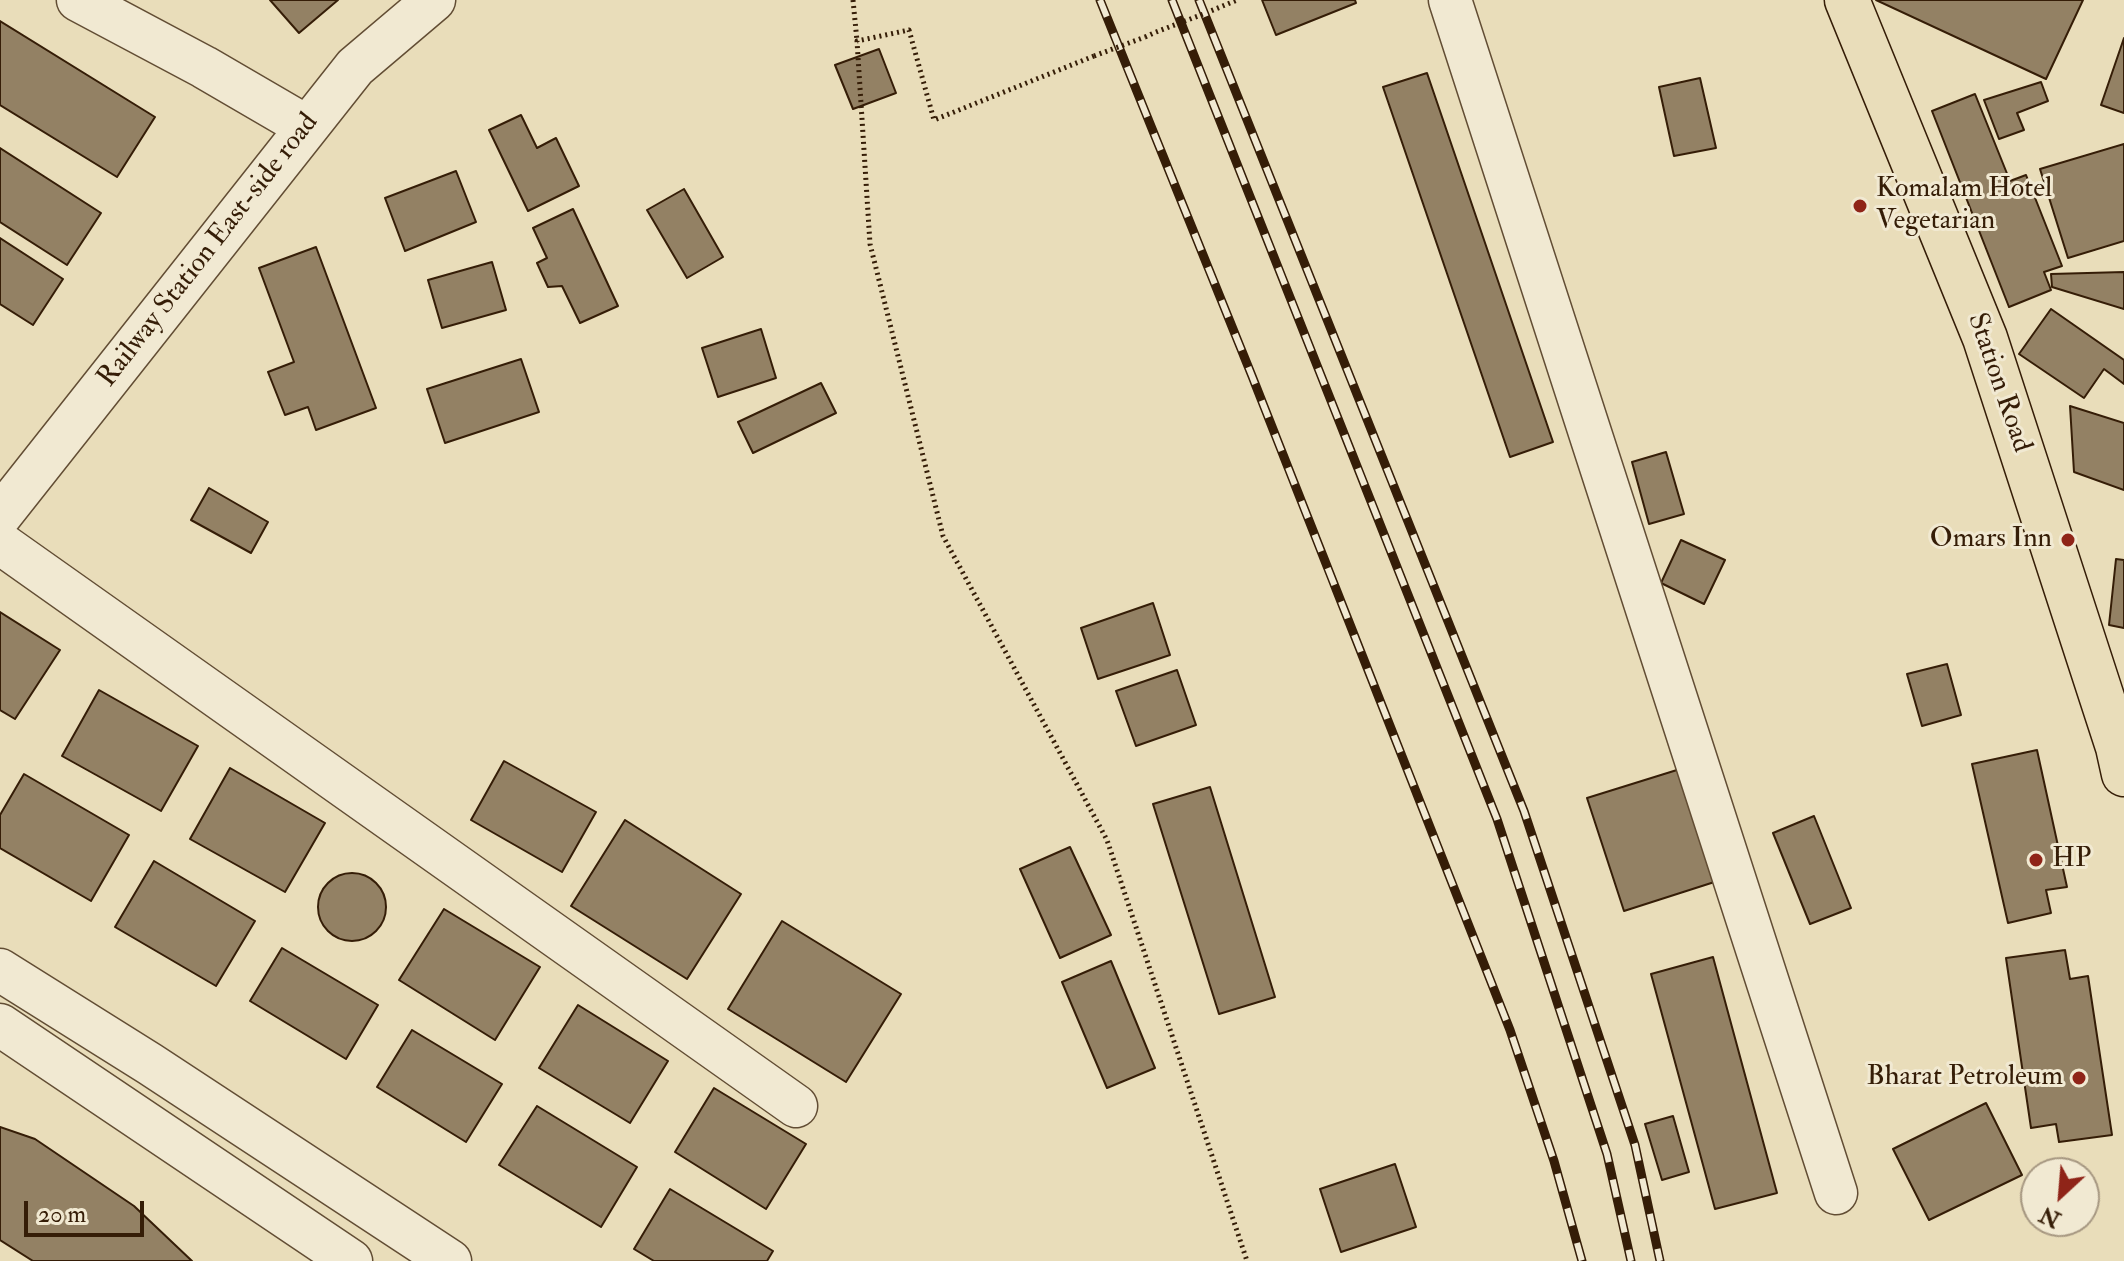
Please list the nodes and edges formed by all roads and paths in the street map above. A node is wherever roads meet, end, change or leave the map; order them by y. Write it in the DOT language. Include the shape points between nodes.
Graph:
graph roads {
  1 [pos="78,0"];
  2 [pos="434,0"];
  3 [pos="853,0"];
  4 [pos="1237,0"];
  5 [pos="1450,0"];
  6 [pos="1847,0"];
  7 [pos="857,41"];
  8 [pos="307,127"];
  9 [pos="0,516"];
  10 [pos="0,543"];
  11 [pos="2124,774"];
  12 [pos="0,970"];
  13 [pos="0,1025"];
  14 [pos="796,1106"];
  15 [pos="1836,1193"];
  16 [pos="351,1261"];
  17 [pos="450,1261"];
  18 [pos="1247,1261"];
  1 -- 8 [label="street"];
  2 -- 8 [label="street, Railway Station East-side road" via="355,67"];
  3 -- 7 [label="path"];
  4 -- 7 [label="path, bridge" via="934,120 909,30"];
  5 -- 15 [label="street"];
  6 -- 11 [label="main road, Station Road" via="1985,338"];
  7 -- 18 [label="path" via="870,244 943,536 1107,840"];
  8 -- 9 [label="street, Railway Station East-side road"];
  10 -- 14 [label="street"];
  12 -- 17 [label="street"];
  13 -- 16 [label="street"];
}
